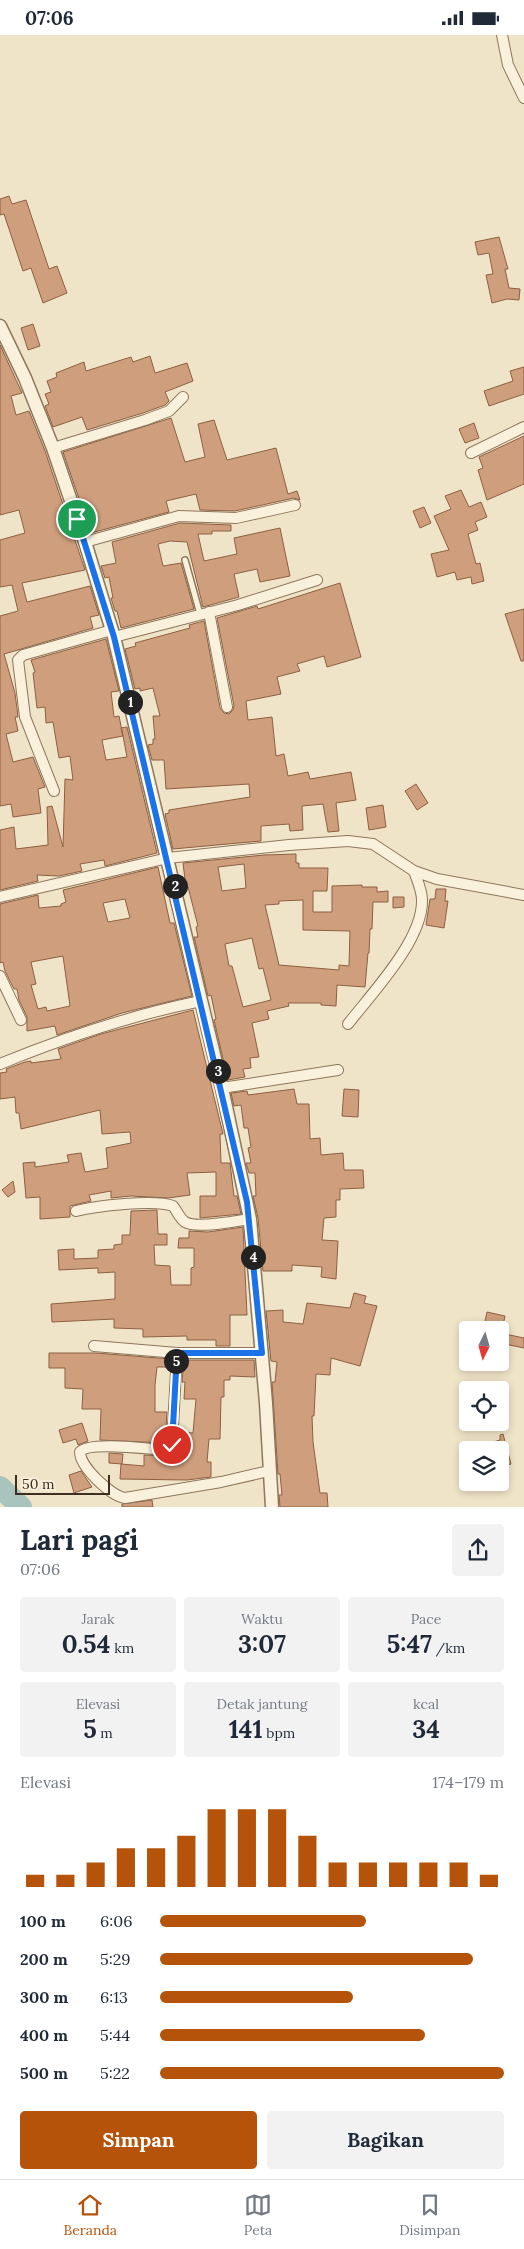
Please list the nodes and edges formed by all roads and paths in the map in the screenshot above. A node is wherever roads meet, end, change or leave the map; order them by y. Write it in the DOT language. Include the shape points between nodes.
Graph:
graph roads {
  1 [pos="502,35"];
  2 [pos="524,98"];
  3 [pos="0,326"];
  4 [pos="183,397"];
  5 [pos="524,427"];
  6 [pos="53,448"];
  7 [pos="472,453"];
  8 [pos="295,505"];
  9 [pos="85,542"];
  10 [pos="185,560"];
  11 [pos="317,580"];
  12 [pos="205,613"];
  13 [pos="113,633"];
  14 [pos="227,707"];
  15 [pos="54,791"];
  16 [pos="168,858"];
  17 [pos="414,871"];
  18 [pos="524,895"];
  19 [pos="0,897"];
  20 [pos="0,976"];
  21 [pos="201,1001"];
  22 [pos="21,1020"];
  23 [pos="348,1024"];
  24 [pos="0,1064"];
  25 [pos="338,1070"];
  26 [pos="222,1088"];
  27 [pos="76,1211"];
  28 [pos="250,1219"];
  29 [pos="94,1346"];
  30 [pos="177,1353"];
  31 [pos="262,1353"];
  32 [pos="269,1471"];
  33 [pos="272,1507"];
  1 -- 2 [label="street" via="508,65"];
  3 -- 6 [label="street"];
  4 -- 6 [label="street" via="169,411 145,421"];
  5 -- 7 [label="street"];
  6 -- 9 [label="street"];
  8 -- 9 [label="street" via="236,518 179,516"];
  9 -- 13 [label="street"];
  10 -- 12 [label="lane"];
  11 -- 12 [label="street"];
  12 -- 13 [label="street"];
  12 -- 14 [label="street"];
  13 -- 15 [label="street" via="23,655 18,660 25,717"];
  13 -- 16 [label="street"];
  16 -- 17 [label="street" via="290,845 362,842 373,844"];
  16 -- 19 [label="street"];
  16 -- 21 [label="street"];
  17 -- 18 [label="street" via="437,879"];
  17 -- 23 [label="street" via="422,900 415,933 388,974"];
  20 -- 22 [label="street"];
  21 -- 24 [label="street" via="104,1025"];
  21 -- 26 [label="street"];
  25 -- 26 [label="street"];
  26 -- 28 [label="street"];
  27 -- 28 [label="street" via="96,1206 162,1204 173,1206 190,1224"];
  28 -- 31 [label="street"];
  29 -- 30 [label="street"];
  30 -- 31 [label="street"];
  30 -- 32 [label="street" via="170,1449 85,1448 80,1452 82,1463 113,1495 125,1497"];
  31 -- 32 [label="street"];
  32 -- 33 [label="street"];
}
